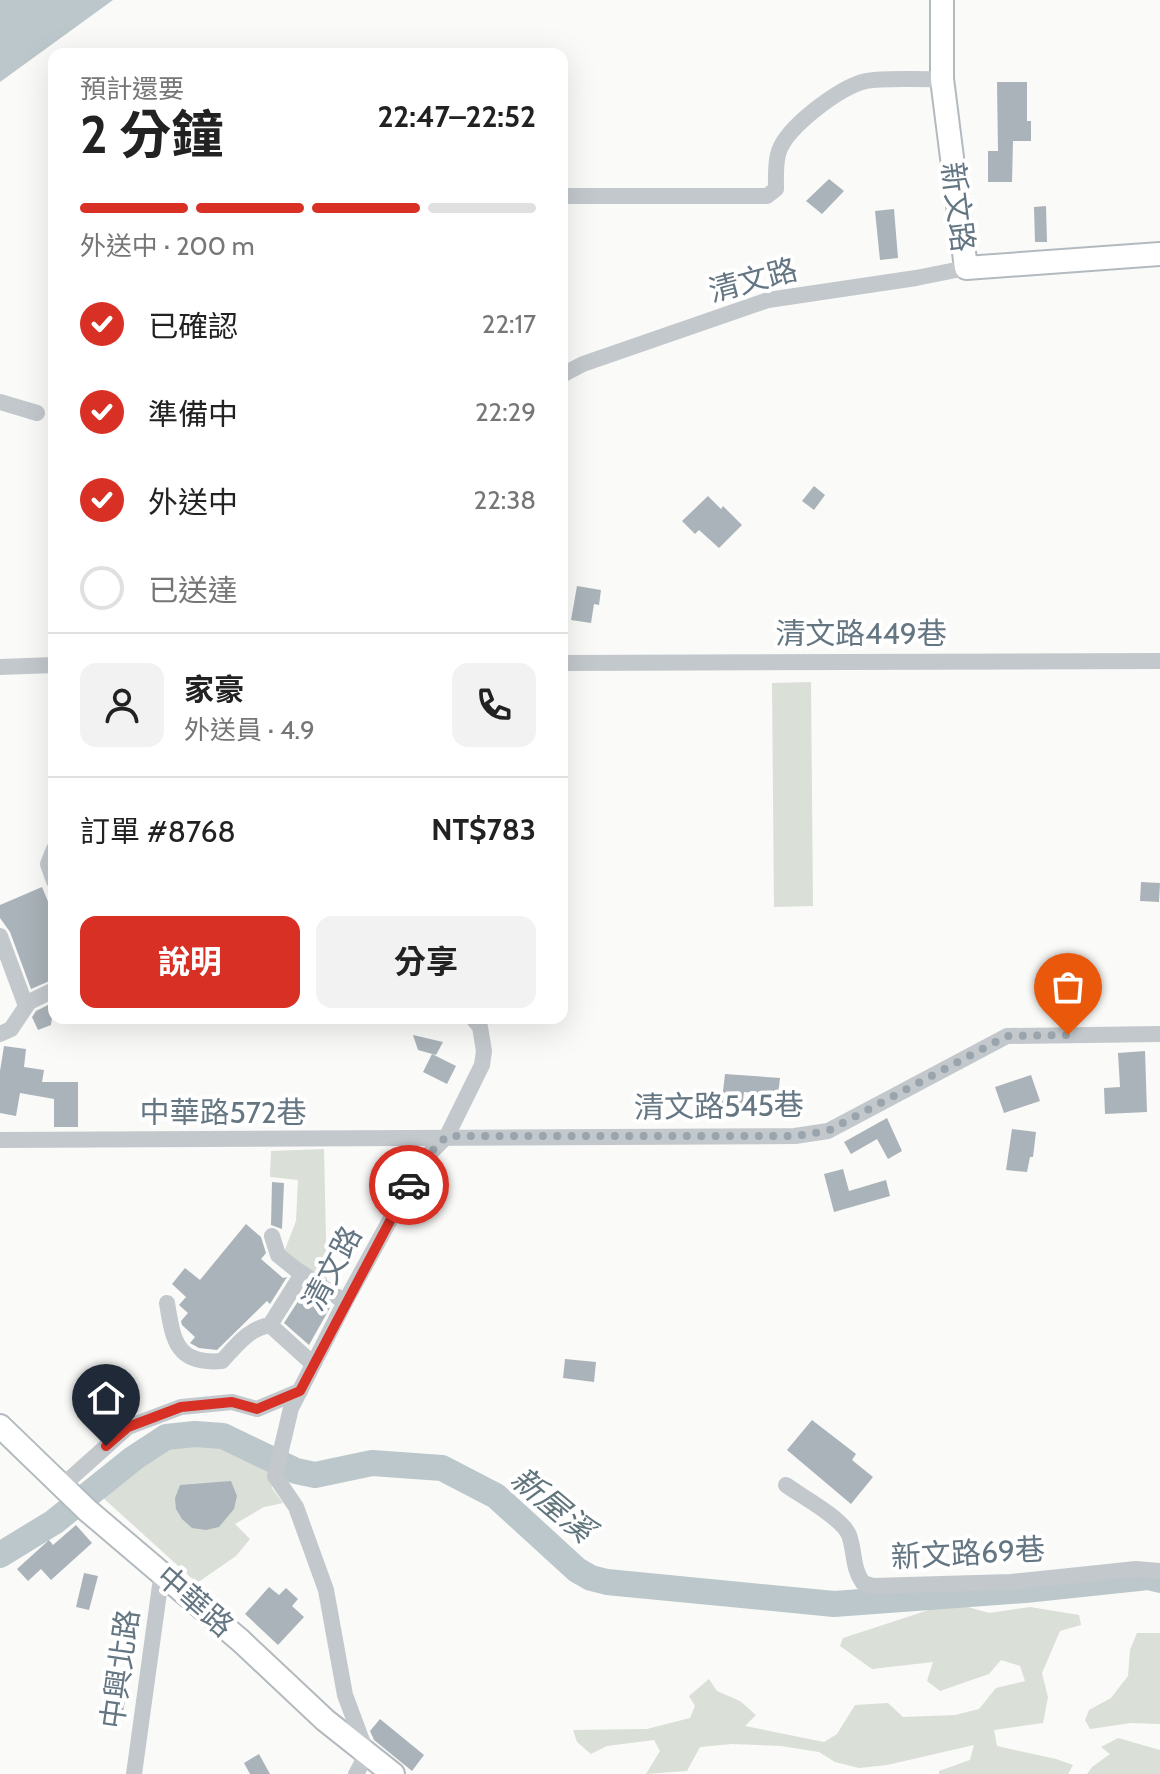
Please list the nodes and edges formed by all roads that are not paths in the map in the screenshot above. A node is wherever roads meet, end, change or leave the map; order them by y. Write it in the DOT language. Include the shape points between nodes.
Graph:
graph roads {
  1 [pos="942,0"];
  2 [pos="942,79"];
  3 [pos="568,196"];
  4 [pos="1160,254"];
  5 [pos="966,268"];
  6 [pos="568,372"];
  7 [pos="0,402"];
  8 [pos="37,413"];
  9 [pos="1160,661"];
  10 [pos="568,663"];
  11 [pos="48,665"];
  12 [pos="0,667"];
  13 [pos="0,936"];
  14 [pos="48,992"];
  15 [pos="26,1006"];
  16 [pos="478,1024"];
  17 [pos="0,1034"];
  18 [pos="1160,1034"];
  19 [pos="447,1136"];
  20 [pos="0,1140"];
  21 [pos="272,1236"];
  22 [pos="302,1274"];
  23 [pos="345,1302"];
  24 [pos="167,1303"];
  25 [pos="270,1325"];
  26 [pos="313,1364"];
  27 [pos="300,1391"];
  28 [pos="0,1426"];
  29 [pos="786,1485"];
  30 [pos="66,1490"];
  31 [pos="162,1571"];
  32 [pos="1160,1571"];
  33 [pos="367,1754"];
  34 [pos="134,1774"];
  35 [pos="356,1774"];
  36 [pos="393,1774"];
  1 -- 2 [label="main road, 新文路"];
  2 -- 3 [label="street" via="866,81 834,96 782,143 776,189 767,196"];
  2 -- 5 [label="main road, 新文路"];
  4 -- 5 [label="main road, 新文路"];
  5 -- 6 [label="street, 清文路" via="768,300"];
  7 -- 8 [label="street"];
  9 -- 10 [label="street, 清文路449巷"];
  11 -- 12 [label="street"];
  13 -- 15 [label="street"];
  14 -- 15 [label="street"];
  15 -- 17 [label="street" via="11,1029"];
  16 -- 19 [label="street, 清文路" via="482,1065"];
  18 -- 19 [label="street, 清文路545巷" via="1007,1036 828,1131 795,1136"];
  19 -- 20 [label="street, 中華路572巷"];
  19 -- 23 [label="street, 清文路" via="423,1160"];
  21 -- 22 [label="street" via="278,1255"];
  22 -- 23 [label="street"];
  22 -- 25 [label="street"];
  23 -- 26 [label="street, 清文路"];
  24 -- 25 [label="street" via="173,1337 195,1360 222,1361 259,1326"];
  25 -- 26 [label="street"];
  26 -- 27 [label="street, 清文路"];
  27 -- 30 [label="street" via="257,1409 232,1402 181,1407 128,1427"];
  27 -- 33 [label="street, 清文路" via="275,1476 296,1507 326,1590 345,1695"];
  28 -- 30 [label="main road, 中華路"];
  29 -- 32 [label="street, 新文路69巷" via="849,1534 857,1575 873,1586"];
  30 -- 31 [label="main road, 中華路"];
  31 -- 33 [label="main road, 中華路"];
  31 -- 34 [label="street, 中興北路"];
  33 -- 35 [label="street"];
  33 -- 36 [label="main road, 中華路"];
}
